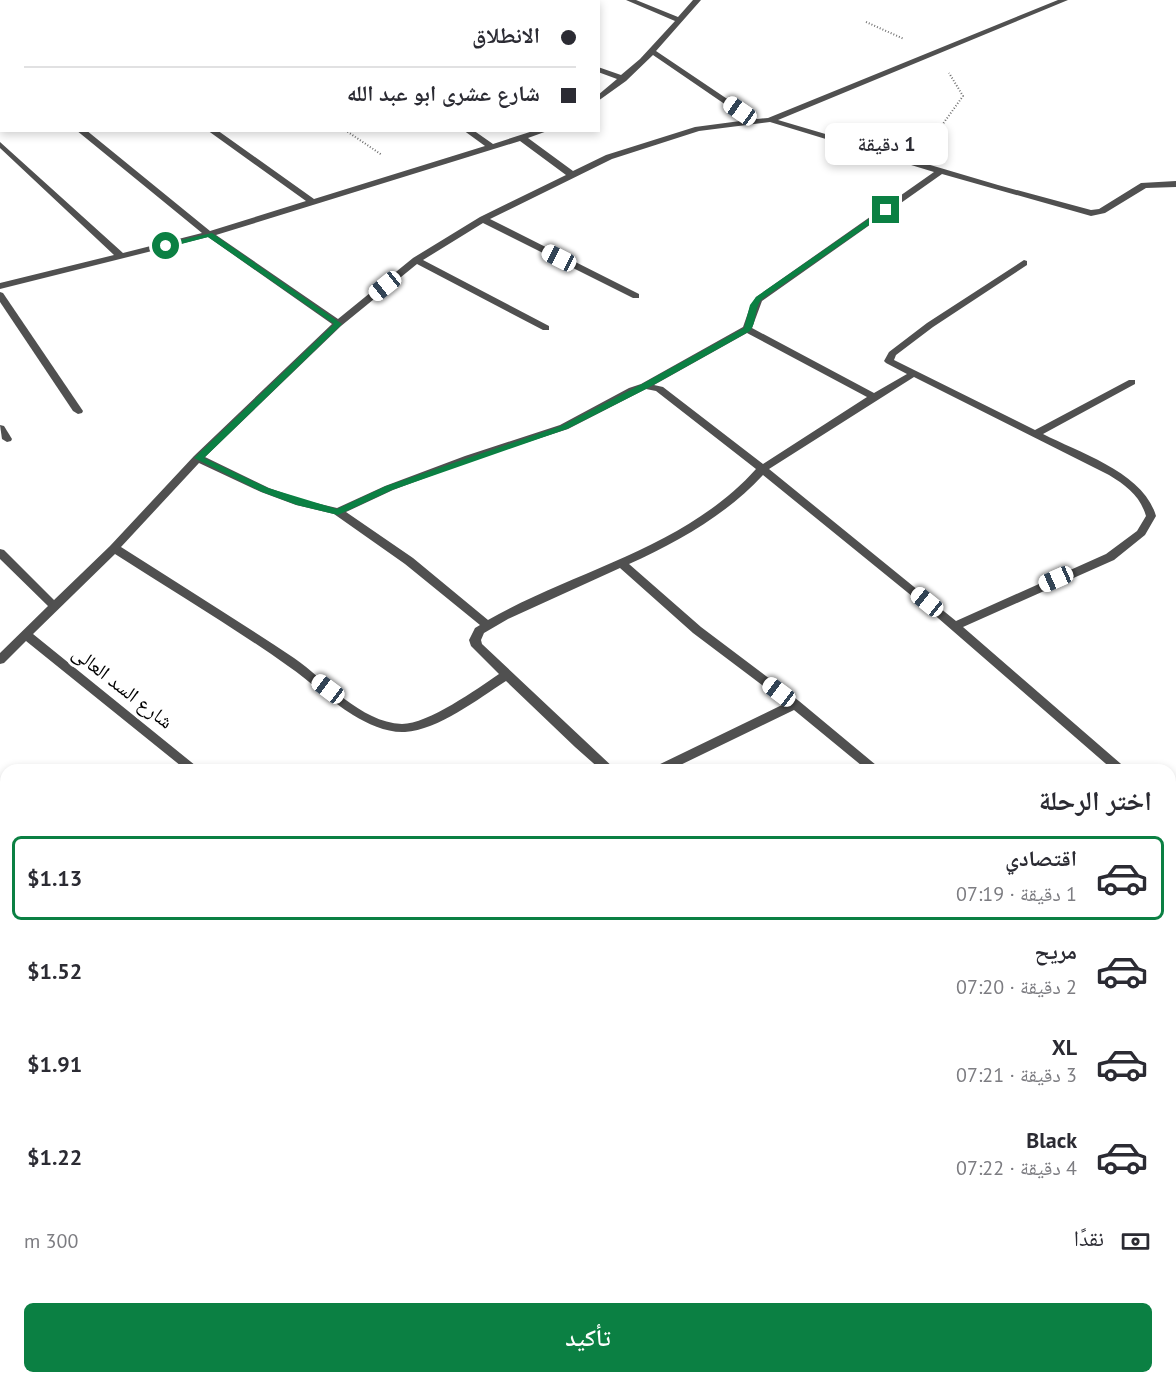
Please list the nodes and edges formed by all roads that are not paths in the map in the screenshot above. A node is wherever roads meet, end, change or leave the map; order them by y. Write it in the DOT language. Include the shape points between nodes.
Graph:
graph roads {
  1 [pos="630,0"];
  2 [pos="697,0"];
  3 [pos="1064,0"];
  4 [pos="680,20"];
  5 [pos="652,51"];
  6 [pos="600,70"];
  7 [pos="623,79"];
  8 [pos="600,97"];
  9 [pos="770,120"];
  10 [pos="756,122"];
  11 [pos="82,132"];
  12 [pos="214,132"];
  13 [pos="470,132"];
  14 [pos="540,132"];
  15 [pos="522,138"];
  16 [pos="0,144"];
  17 [pos="491,146"];
  18 [pos="941,171"];
  19 [pos="572,174"];
  20 [pos="1176,184"];
  21 [pos="314,202"];
  22 [pos="483,219"];
  23 [pos="209,234"];
  24 [pos="122,257"];
  25 [pos="416,260"];
  26 [pos="1024,263"];
  27 [pos="0,286"];
  28 [pos="0,295"];
  29 [pos="636,297"];
  30 [pos="338,324"];
  31 [pos="546,328"];
  32 [pos="747,329"];
  33 [pos="914,374"];
  34 [pos="1132,382"];
  35 [pos="645,386"];
  36 [pos="874,396"];
  37 [pos="78,411"];
  38 [pos="0,428"];
  39 [pos="1035,434"];
  40 [pos="8,439"];
  41 [pos="198,458"];
  42 [pos="762,469"];
  43 [pos="338,512"];
  44 [pos="114,548"];
  45 [pos="0,553"];
  46 [pos="622,564"];
  47 [pos="54,606"];
  48 [pos="487,625"];
  49 [pos="954,626"];
  50 [pos="26,635"];
  51 [pos="0,660"];
  52 [pos="507,675"];
  53 [pos="795,704"];
  54 [pos="187,764"];
  55 [pos="603,764"];
  56 [pos="670,764"];
  57 [pos="869,764"];
  58 [pos="1115,764"];
  1 -- 4 [label="street"];
  2 -- 4 [label="street"];
  3 -- 9 [label="street"];
  4 -- 5 [label="street"];
  5 -- 7 [label="street"];
  5 -- 10 [label="street"];
  6 -- 7 [label="street"];
  7 -- 8 [label="street"];
  9 -- 10 [label="street"];
  9 -- 18 [label="street"];
  10 -- 19 [label="street" via="715,126 669,137"];
  11 -- 23 [label="street"];
  12 -- 21 [label="street"];
  13 -- 17 [label="street"];
  14 -- 15 [label="street"];
  15 -- 17 [label="street"];
  15 -- 19 [label="street"];
  16 -- 24 [label="street"];
  17 -- 21 [label="street"];
  18 -- 20 [label="street" via="1091,213 1102,211 1144,185"];
  18 -- 32 [label="street" via="759,299 753,305"];
  19 -- 22 [label="street"];
  21 -- 23 [label="street"];
  22 -- 25 [label="street"];
  22 -- 29 [label="street"];
  23 -- 24 [label="street"];
  23 -- 30 [label="street"];
  24 -- 27 [label="street"];
  25 -- 30 [label="street"];
  25 -- 31 [label="street"];
  26 -- 33 [label="street" via="892,354 889,361"];
  28 -- 37 [label="street"];
  30 -- 41 [label="street"];
  32 -- 35 [label="street"];
  32 -- 36 [label="street"];
  33 -- 36 [label="street"];
  33 -- 39 [label="street"];
  34 -- 39 [label="street"];
  35 -- 42 [label="street" via="670,396"];
  35 -- 43 [label="street" via="564,427 389,488"];
  36 -- 42 [label="street"];
  38 -- 40 [label="street"];
  39 -- 49 [label="street" via="1138,489 1148,502 1151,516 1141,533 1110,557"];
  41 -- 43 [label="street" via="265,490"];
  41 -- 44 [label="street"];
  42 -- 46 [label="street" via="751,484 696,524"];
  42 -- 49 [label="street"];
  43 -- 48 [label="street" via="409,561"];
  44 -- 47 [label="street"];
  44 -- 52 [label="street" via="293,663 362,715 384,725 405,729 430,721"];
  45 -- 47 [label="street"];
  46 -- 48 [label="street"];
  46 -- 53 [label="street" via="697,630"];
  47 -- 50 [label="street"];
  48 -- 52 [label="street" via="479,631 477,646"];
  49 -- 58 [label="street"];
  50 -- 51 [label="street"];
  50 -- 54 [label="street, شارع السد العالى"];
  52 -- 55 [label="street"];
  53 -- 56 [label="street"];
  53 -- 57 [label="street"];
}
